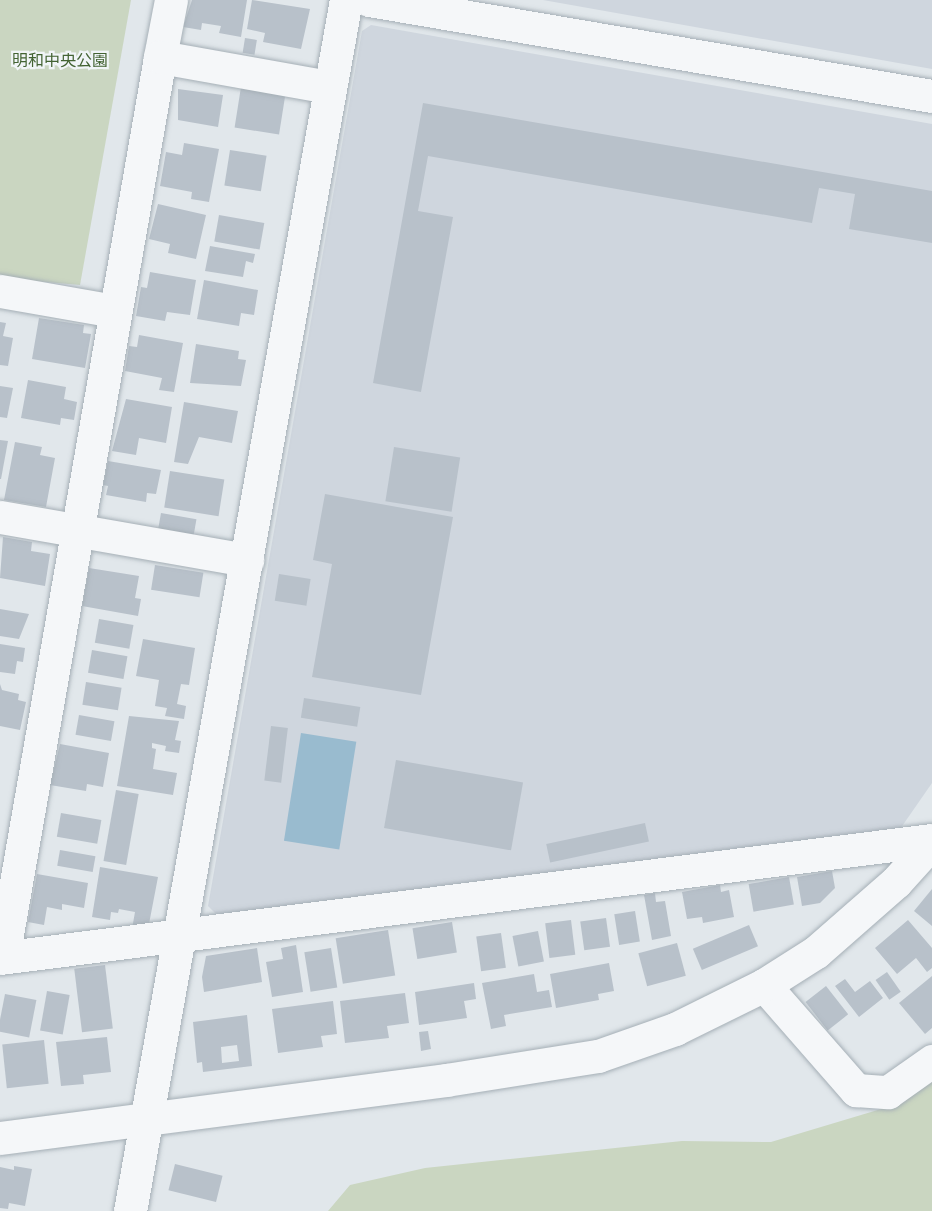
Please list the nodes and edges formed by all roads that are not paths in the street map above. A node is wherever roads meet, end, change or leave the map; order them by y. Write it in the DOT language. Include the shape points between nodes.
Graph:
graph roads {
  1 [pos="171,0"];
  2 [pos="346,0"];
  3 [pos="369,0"];
  4 [pos="160,57"];
  5 [pos="329,87"];
  6 [pos="932,96"];
  7 [pos="0,291"];
  8 [pos="115,311"];
  9 [pos="0,517"];
  10 [pos="77,530"];
  11 [pos="247,560"];
  12 [pos="932,841"];
  13 [pos="180,934"];
  14 [pos="2,957"];
  15 [pos="764,985"];
  16 [pos="932,1061"];
  17 [pos="147,1119"];
  18 [pos="0,1138"];
  19 [pos="130,1211"];
  1 -- 4 [label="street"];
  2 -- 5 [label="street"];
  3 -- 6 [label="street"];
  4 -- 5 [label="street"];
  4 -- 8 [label="street"];
  5 -- 11 [label="street"];
  7 -- 8 [label="street"];
  8 -- 10 [label="street"];
  9 -- 10 [label="street"];
  10 -- 11 [label="street"];
  10 -- 14 [label="street"];
  11 -- 13 [label="street"];
  12 -- 13 [label="street"];
  12 -- 15 [label="street" via="896,882 816,952"];
  13 -- 14 [label="street"];
  13 -- 17 [label="street"];
  15 -- 16 [label="street" via="856,1090 888,1092"];
  15 -- 17 [label="street" via="675,1029 598,1056"];
  17 -- 18 [label="street"];
  17 -- 19 [label="street"];
}
